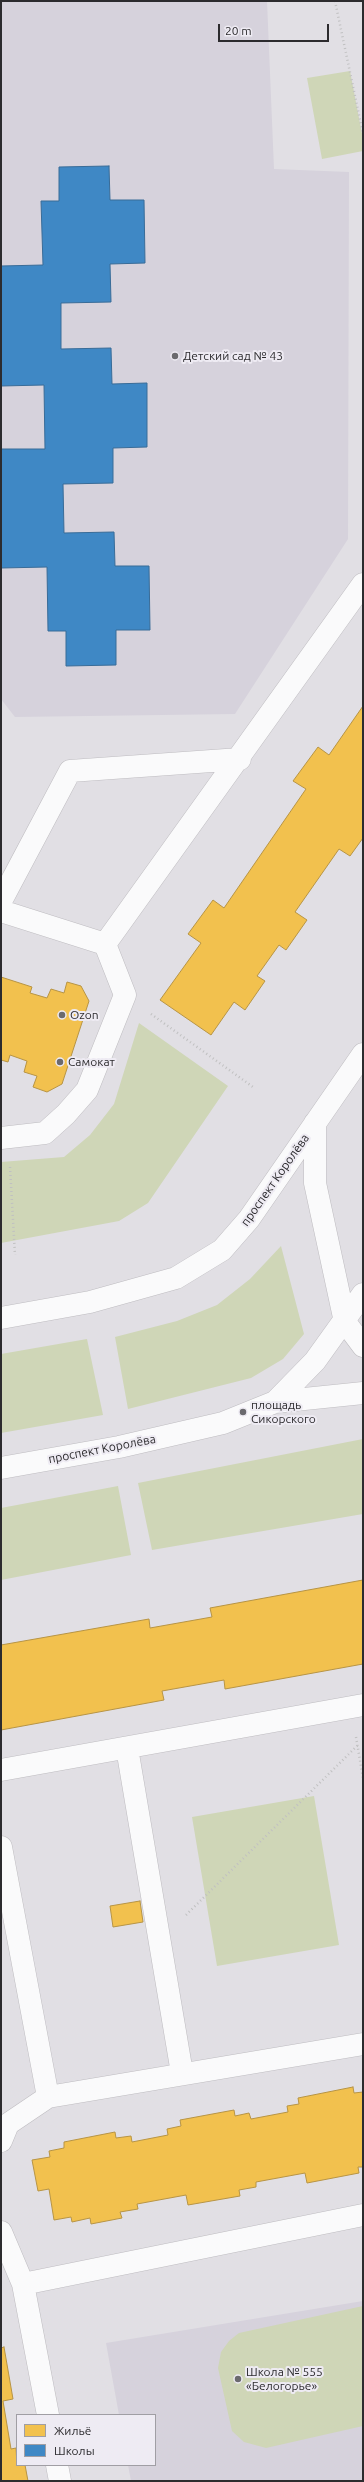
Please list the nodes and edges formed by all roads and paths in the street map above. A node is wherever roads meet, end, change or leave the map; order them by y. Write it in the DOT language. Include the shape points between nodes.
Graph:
graph roads {
  1 [pos="335,1"];
  2 [pos="363,134"];
  3 [pos="363,584"];
  4 [pos="240,759"];
  5 [pos="1,901"];
  6 [pos="1,911"];
  7 [pos="105,944"];
  8 [pos="125,995"];
  9 [pos="363,1054"];
  10 [pos="253,1087"];
  11 [pos="315,1123"];
  12 [pos="5,1137"];
  13 [pos="15,1255"];
  14 [pos="363,1294"];
  15 [pos="1,1318"];
  16 [pos="345,1322"];
  17 [pos="363,1346"];
  18 [pos="363,1393"];
  19 [pos="275,1402"];
  20 [pos="1,1468"];
  21 [pos="357,1706"];
  22 [pos="358,1744"];
  23 [pos="127,1748"];
  24 [pos="1,1770"];
  25 [pos="363,1778"];
  26 [pos="1,1847"];
  27 [pos="157,1923"];
  28 [pos="363,2044"];
  29 [pos="182,2073"];
  30 [pos="48,2097"];
  31 [pos="1,2141"];
  32 [pos="363,2215"];
  33 [pos="1,2232"];
  34 [pos="23,2284"];
  35 [pos="48,2414"];
  36 [pos="57,2466"];
  37 [pos="60,2481"];
  1 -- 2 [label="path"];
  3 -- 4 [label="street"];
  4 -- 5 [label="street" via="70,771"];
  4 -- 7 [label="street"];
  6 -- 7 [label="street"];
  7 -- 8 [label="street"];
  8 -- 10 [label="path"];
  8 -- 12 [label="street" via="87,1090 66,1114 44,1132"];
  9 -- 11 [label="street, проспект Королёва"];
  11 -- 15 [label="street, проспект Королёва" via="249,1219 222,1250 176,1278 90,1302"];
  11 -- 16 [label="street" via="314,1183"];
  12 -- 13 [label="path"];
  14 -- 16 [label="street, проспект Королёва"];
  16 -- 17 [label="street"];
  16 -- 19 [label="street, проспект Королёва" via="315,1361"];
  18 -- 19 [label="street"];
  19 -- 20 [label="street, проспект Королёва" via="223,1423 119,1447"];
  21 -- 22 [label="path"];
  21 -- 23 [label="street"];
  22 -- 25 [label="path"];
  22 -- 27 [label="path" via="183,1918"];
  23 -- 24 [label="street"];
  23 -- 27 [label="street"];
  26 -- 30 [label="street"];
  27 -- 29 [label="street"];
  28 -- 29 [label="street"];
  29 -- 30 [label="street"];
  30 -- 31 [label="street" via="8,2124"];
  32 -- 34 [label="street"];
  33 -- 34 [label="street"];
  34 -- 35 [label="street"];
  36 -- 37 [label="street"];
}
